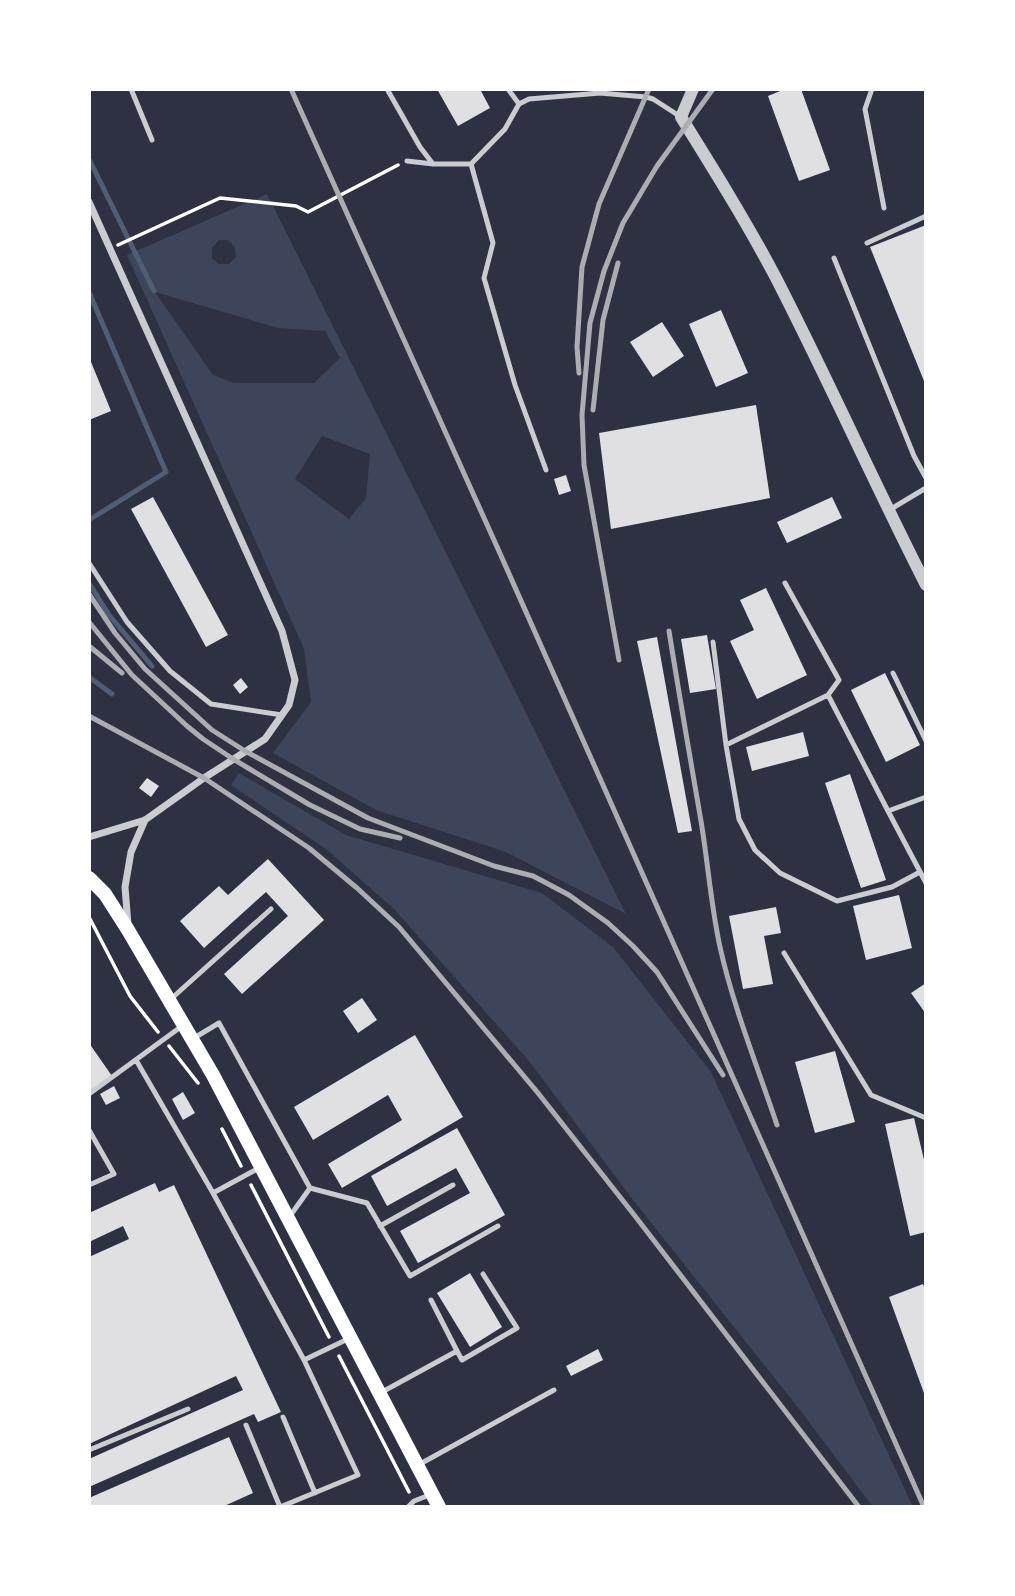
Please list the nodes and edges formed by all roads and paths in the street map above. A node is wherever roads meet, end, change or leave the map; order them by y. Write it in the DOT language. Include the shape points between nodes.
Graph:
graph roads {
  1 [pos="131,89"];
  2 [pos="387,89"];
  3 [pos="508,89"];
  4 [pos="557,89"];
  5 [pos="631,89"];
  6 [pos="694,89"];
  7 [pos="872,89"];
  8 [pos="563,96"];
  9 [pos="634,96"];
  10 [pos="519,104"];
  11 [pos="681,117"];
  12 [pos="152,141"];
  13 [pos="407,160"];
  14 [pos="433,164"];
  15 [pos="471,164"];
  16 [pos="89,202"];
  17 [pos="884,208"];
  18 [pos="926,216"];
  19 [pos="867,243"];
  20 [pos="110,249"];
  21 [pos="834,258"];
  22 [pos="546,470"];
  23 [pos="926,478"];
  24 [pos="926,488"];
  25 [pos="888,511"];
  26 [pos="89,563"];
  27 [pos="785,583"];
  28 [pos="926,585"];
  29 [pos="713,642"];
  30 [pos="893,673"];
  31 [pos="828,695"];
  32 [pos="282,715"];
  33 [pos="926,741"];
  34 [pos="726,745"];
  35 [pos="926,797"];
  36 [pos="888,811"];
  37 [pos="145,820"];
  38 [pos="89,837"];
  39 [pos="920,872"];
  40 [pos="89,878"];
  41 [pos="926,883"];
  42 [pos="271,909"];
  43 [pos="89,917"];
  44 [pos="128,930"];
  45 [pos="784,953"];
  46 [pos="169,1000"];
  47 [pos="183,1025"];
  48 [pos="163,1039"];
  49 [pos="192,1040"];
  50 [pos="136,1060"];
  51 [pos="213,1075"];
  52 [pos="89,1094"];
  53 [pos="926,1118"];
  54 [pos="89,1129"];
  55 [pos="221,1129"];
  56 [pos="261,1167"];
  57 [pos="245,1175"];
  58 [pos="89,1185"];
  59 [pos="453,1185"];
  60 [pos="310,1188"];
  61 [pos="213,1193"];
  62 [pos="288,1219"];
  63 [pos="380,1226"];
  64 [pos="498,1226"];
  65 [pos="483,1274"];
  66 [pos="430,1300"];
  67 [pos="350,1338"];
  68 [pos="334,1346"];
  69 [pos="457,1351"];
  70 [pos="304,1360"];
  71 [pos="554,1391"];
  72 [pos="379,1394"];
  73 [pos="188,1409"];
  74 [pos="283,1417"];
  75 [pos="246,1425"];
  76 [pos="89,1450"];
  77 [pos="417,1465"];
  78 [pos="315,1493"];
  79 [pos="435,1500"];
  80 [pos="414,1502"];
  81 [pos="280,1507"];
  82 [pos="408,1507"];
  1 -- 12 [label="lane"];
  2 -- 14 [label="lane"];
  3 -- 10 [label="lane"];
  4 -- 8 [label="lane"];
  5 -- 9 [label="lane"];
  6 -- 11 [label="street"];
  7 -- 17 [label="lane" via="865,109"];
  8 -- 9 [label="lane"];
  8 -- 10 [label="lane"];
  9 -- 11 [label="lane" via="653,99"];
  10 -- 15 [label="lane" via="505,129"];
  11 -- 25 [label="street" via="776,277"];
  13 -- 14 [label="lane"];
  13 -- 20 [label="path" via="308,212 296,206 220,198"];
  14 -- 15 [label="lane"];
  15 -- 22 [label="lane" via="493,243 484,278"];
  16 -- 20 [label="street"];
  18 -- 19 [label="lane"];
  20 -- 32 [label="street" via="282,631 295,680"];
  21 -- 23 [label="lane"];
  24 -- 25 [label="lane"];
  25 -- 28 [label="street"];
  26 -- 32 [label="lane" via="127,622 170,671 211,704"];
  27 -- 31 [label="lane" via="839,680"];
  29 -- 34 [label="lane"];
  30 -- 33 [label="lane"];
  31 -- 34 [label="lane"];
  31 -- 36 [label="lane"];
  32 -- 37 [label="street" via="265,739"];
  34 -- 39 [label="lane" via="738,819 755,850 780,873 837,901 891,887"];
  35 -- 36 [label="lane"];
  36 -- 39 [label="lane"];
  37 -- 38 [label="street"];
  37 -- 44 [label="street" via="131,852 125,887"];
  39 -- 41 [label="lane"];
  40 -- 44 [label="main road"];
  42 -- 46 [label="lane"];
  43 -- 48 [label="path" via="130,996"];
  44 -- 46 [label="main road"];
  45 -- 53 [label="lane" via="871,1095"];
  46 -- 47 [label="main road"];
  47 -- 48 [label="lane"];
  47 -- 49 [label="main road"];
  48 -- 50 [label="lane"];
  48 -- 51 [label="path" via="198,1083"];
  49 -- 51 [label="main road"];
  49 -- 60 [label="lane" via="219,1023"];
  50 -- 52 [label="lane"];
  50 -- 61 [label="lane"];
  51 -- 56 [label="main road"];
  54 -- 58 [label="lane" via="114,1174"];
  55 -- 57 [label="path"];
  56 -- 57 [label="lane"];
  56 -- 62 [label="main road"];
  57 -- 61 [label="lane"];
  57 -- 68 [label="path"];
  59 -- 63 [label="lane"];
  60 -- 62 [label="lane"];
  60 -- 63 [label="lane" via="367,1203"];
  61 -- 70 [label="lane"];
  62 -- 67 [label="main road"];
  63 -- 64 [label="lane" via="410,1276"];
  65 -- 69 [label="lane" via="517,1328 462,1360"];
  66 -- 69 [label="lane"];
  67 -- 68 [label="lane"];
  67 -- 72 [label="main road"];
  68 -- 70 [label="lane"];
  68 -- 80 [label="path"];
  69 -- 72 [label="lane"];
  70 -- 78 [label="lane" via="358,1475"];
  71 -- 77 [label="lane"];
  72 -- 77 [label="main road"];
  73 -- 76 [label="lane"];
  74 -- 78 [label="lane"];
  75 -- 81 [label="lane"];
  77 -- 79 [label="main road"];
  78 -- 81 [label="lane"];
  79 -- 80 [label="lane"];
  80 -- 82 [label="lane"];
}
